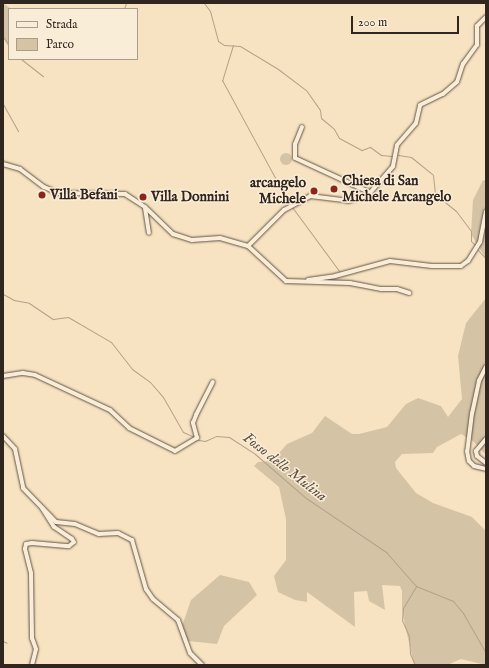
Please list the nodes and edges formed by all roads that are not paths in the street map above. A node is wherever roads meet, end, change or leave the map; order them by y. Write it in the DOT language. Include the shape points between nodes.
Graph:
graph roads {
  1 [pos="486,17"];
  2 [pos="302,127"];
  3 [pos="3,164"];
  4 [pos="369,192"];
  5 [pos="145,207"];
  6 [pos="486,212"];
  7 [pos="148,233"];
  8 [pos="248,246"];
  9 [pos="304,282"];
  10 [pos="409,293"];
  11 [pos="486,367"];
  12 [pos="3,376"];
  13 [pos="213,382"];
  14 [pos="3,436"];
  15 [pos="486,439"];
  16 [pos="486,463"];
  17 [pos="486,469"];
  18 [pos="36,501"];
  19 [pos="32,665"];
  20 [pos="202,665"];
  1 -- 4 [label="street" via="478,26 477,45 463,64 457,82 443,94 420,105 416,123 397,145 393,166"];
  2 -- 4 [label="street" via="295,144 295,158"];
  3 -- 5 [label="street" via="25,172 52,192 118,192"];
  4 -- 8 [label="street" via="359,199 348,201 310,196 284,210"];
  5 -- 7 [label="street"];
  5 -- 8 [label="street" via="173,234 183,238 220,238"];
  6 -- 9 [label="street" via="480,242 468,261 461,266 432,266 390,261"];
  8 -- 9 [label="street" via="282,279"];
  9 -- 10 [label="street" via="396,289"];
  11 -- 17 [label="street" via="479,381 467,451 469,461 474,466"];
  12 -- 13 [label="street" via="23,373 35,375 110,410 129,428 175,451 197,438 193,423"];
  14 -- 18 [label="street" via="15,449 23,488"];
  15 -- 16 [label="street" via="476,451 477,456"];
  18 -- 19 [label="street" via="54,527 74,542 69,546 32,543 26,544 24,549 31,574 32,638 36,649"];
  18 -- 20 [label="street" via="56,522 75,524 98,534 118,533 132,540 146,589 153,599 178,620 190,653"];
}
